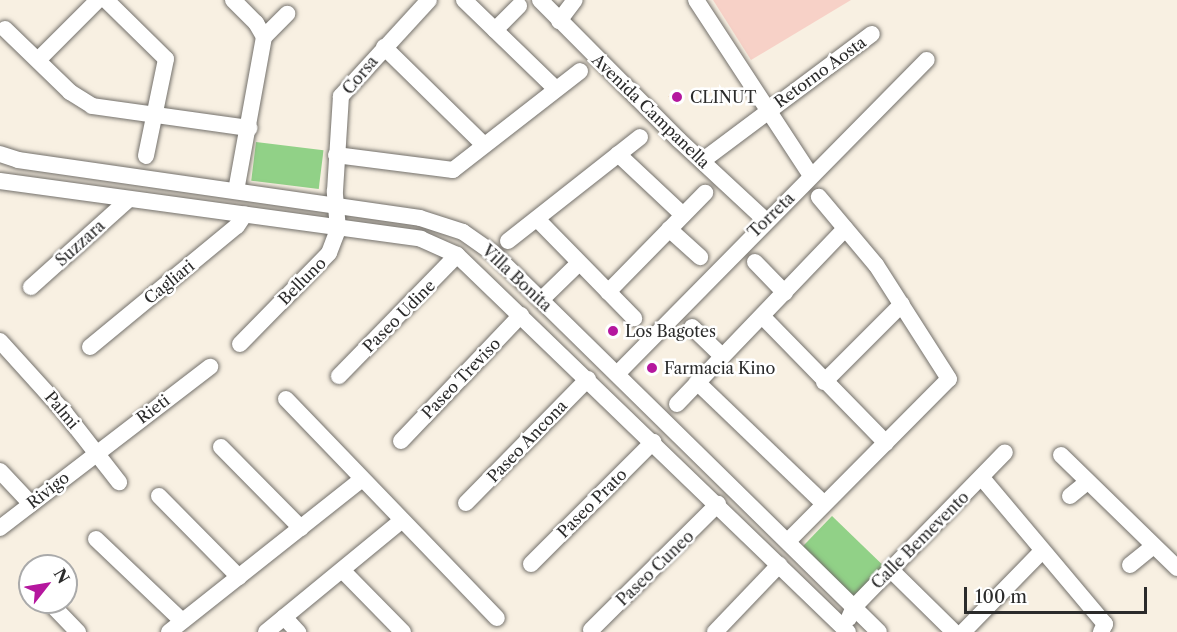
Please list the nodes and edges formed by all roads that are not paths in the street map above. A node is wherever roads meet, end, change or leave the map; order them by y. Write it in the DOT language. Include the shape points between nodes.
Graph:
graph roads {
  1 [pos="98,0"];
  2 [pos="106,0"];
  3 [pos="233,0"];
  4 [pos="429,0"];
  5 [pos="464,0"];
  6 [pos="540,0"];
  7 [pos="575,0"];
  8 [pos="696,0"];
  9 [pos="519,6"];
  10 [pos="287,14"];
  11 [pos="559,21"];
  12 [pos="5,29"];
  13 [pos="495,30"];
  14 [pos="872,34"];
  15 [pos="264,37"];
  16 [pos="384,47"];
  17 [pos="38,60"];
  18 [pos="927,60"];
  19 [pos="580,71"];
  20 [pos="556,89"];
  21 [pos="767,110"];
  22 [pos="155,114"];
  23 [pos="249,128"];
  24 [pos="640,137"];
  25 [pos="484,145"];
  26 [pos="0,154"];
  27 [pos="618,154"];
  28 [pos="336,155"];
  29 [pos="146,156"];
  30 [pos="18,160"];
  31 [pos="702,161"];
  32 [pos="811,176"];
  33 [pos="0,182"];
  34 [pos="236,191"];
  35 [pos="705,193"];
  36 [pos="819,196"];
  37 [pos="128,200"];
  38 [pos="338,205"];
  39 [pos="245,214"];
  40 [pos="683,215"];
  41 [pos="537,219"];
  42 [pos="765,220"];
  43 [pos="338,229"];
  44 [pos="669,229"];
  45 [pos="845,230"];
  46 [pos="508,241"];
  47 [pos="457,255"];
  48 [pos="700,257"];
  49 [pos="755,262"];
  50 [pos="579,263"];
  51 [pos="31,286"];
  52 [pos="608,292"];
  53 [pos="785,293"];
  54 [pos="542,300"];
  55 [pos="902,304"];
  56 [pos="521,315"];
  57 [pos="763,317"];
  58 [pos="634,318"];
  59 [pos="693,327"];
  60 [pos="0,341"];
  61 [pos="240,344"];
  62 [pos="90,347"];
  63 [pos="722,356"];
  64 [pos="210,367"];
  65 [pos="617,374"];
  66 [pos="339,376"];
  67 [pos="588,379"];
  68 [pos="697,382"];
  69 [pos="824,382"];
  70 [pos="286,399"];
  71 [pos="677,404"];
  72 [pos="401,441"];
  73 [pos="653,442"];
  74 [pos="886,443"];
  75 [pos="221,447"];
  76 [pos="97,452"];
  77 [pos="1005,452"];
  78 [pos="1061,455"];
  79 [pos="0,471"];
  80 [pos="982,478"];
  81 [pos="362,479"];
  82 [pos="119,482"];
  83 [pos="1087,482"];
  84 [pos="159,496"];
  85 [pos="1070,496"];
  86 [pos="466,503"];
  87 [pos="31,504"];
  88 [pos="718,504"];
  89 [pos="824,504"];
  90 [pos="401,521"];
  91 [pos="0,528"];
  92 [pos="301,528"];
  93 [pos="96,540"];
  94 [pos="788,541"];
  95 [pos="1152,547"];
  96 [pos="1042,551"];
  97 [pos="531,564"];
  98 [pos="779,565"];
  99 [pos="1130,565"];
  100 [pos="1177,568"];
  101 [pos="342,570"];
  102 [pos="891,570"];
  103 [pos="239,577"];
  104 [pos="854,607"];
  105 [pos="61,614"];
  106 [pos="284,617"];
  107 [pos="496,618"];
  108 [pos="182,621"];
  109 [pos="591,630"];
  110 [pos="845,631"];
  111 [pos="78,632"];
  112 [pos="168,632"];
  113 [pos="266,632"];
  114 [pos="298,632"];
  115 [pos="403,632"];
  116 [pos="715,632"];
  117 [pos="879,632"];
  118 [pos="954,632"];
  119 [pos="963,632"];
  120 [pos="1101,632"];
  1 -- 17 [label="street"];
  2 -- 22 [label="street" via="166,59"];
  3 -- 15 [label="street"];
  4 -- 16 [label="street, Corsa"];
  5 -- 13 [label="street"];
  6 -- 11 [label="street, Avenida Campanella"];
  7 -- 11 [label="street"];
  8 -- 21 [label="street"];
  9 -- 13 [label="street"];
  10 -- 15 [label="street"];
  11 -- 31 [label="street, Avenida Campanella"];
  12 -- 17 [label="street"];
  13 -- 20 [label="street"];
  14 -- 21 [label="street, Retorno Aosta"];
  15 -- 23 [label="street"];
  16 -- 25 [label="street"];
  16 -- 28 [label="street, Corsa" via="340,96"];
  17 -- 22 [label="street" via="70,92 92,106"];
  18 -- 32 [label="street, Torreta"];
  19 -- 20 [label="street"];
  20 -- 25 [label="street"];
  21 -- 31 [label="street, Retorno Aosta"];
  21 -- 32 [label="street"];
  22 -- 23 [label="street"];
  22 -- 29 [label="street"];
  23 -- 34 [label="street"];
  24 -- 27 [label="street"];
  25 -- 28 [label="street" via="450,170"];
  26 -- 30 [label="street, Villa Bonita"];
  27 -- 40 [label="street"];
  27 -- 41 [label="street"];
  28 -- 38 [label="street, Corsa"];
  30 -- 33 [label="street"];
  30 -- 34 [label="street, Villa Bonita"];
  31 -- 42 [label="street, Avenida Campanella"];
  32 -- 42 [label="street, Torreta"];
  33 -- 37 [label="street, Villa Bonita"];
  34 -- 38 [label="street, Villa Bonita"];
  35 -- 40 [label="street"];
  36 -- 45 [label="street"];
  37 -- 39 [label="street, Villa Bonita"];
  37 -- 51 [label="street, Suzzara"];
  38 -- 43 [label="street, Belluno"];
  38 -- 54 [label="street, Villa Bonita" via="420,218 463,232 492,252"];
  39 -- 43 [label="street, Villa Bonita"];
  39 -- 62 [label="street, Cagliari" via="237,226"];
  40 -- 44 [label="street"];
  41 -- 46 [label="street"];
  41 -- 50 [label="street"];
  42 -- 65 [label="street, Torreta"];
  43 -- 47 [label="street, Villa Bonita" via="421,240"];
  43 -- 61 [label="street, Belluno" via="329,253"];
  44 -- 48 [label="street"];
  44 -- 52 [label="street"];
  45 -- 53 [label="street"];
  45 -- 55 [label="street"];
  47 -- 56 [label="street, Villa Bonita"];
  47 -- 66 [label="street, Paseo Udine"];
  49 -- 53 [label="street"];
  50 -- 52 [label="street"];
  50 -- 54 [label="street"];
  52 -- 58 [label="street"];
  53 -- 57 [label="street"];
  54 -- 65 [label="street, Villa Bonita"];
  55 -- 69 [label="street"];
  55 -- 74 [label="street" via="949,379"];
  56 -- 67 [label="street, Villa Bonita"];
  56 -- 72 [label="street, Paseo Treviso"];
  57 -- 63 [label="street"];
  57 -- 69 [label="street"];
  59 -- 63 [label="street"];
  60 -- 76 [label="street, Palmi"];
  63 -- 68 [label="street"];
  64 -- 76 [label="street, Rieti"];
  65 -- 94 [label="street, Villa Bonita"];
  67 -- 73 [label="street, Villa Bonita"];
  67 -- 86 [label="street, Paseo Ancona"];
  68 -- 71 [label="street"];
  68 -- 89 [label="street"];
  69 -- 74 [label="street"];
  70 -- 81 [label="street"];
  73 -- 88 [label="street, Villa Bonita"];
  73 -- 97 [label="street, Paseo Prato"];
  74 -- 89 [label="street"];
  75 -- 92 [label="street"];
  76 -- 82 [label="street, Palmi"];
  76 -- 87 [label="street, Rivigo"];
  77 -- 80 [label="street, Calle Bemevento"];
  78 -- 83 [label="street"];
  79 -- 87 [label="street"];
  80 -- 96 [label="street"];
  80 -- 102 [label="street, Calle Bemevento"];
  81 -- 90 [label="street"];
  81 -- 92 [label="street"];
  83 -- 85 [label="street"];
  83 -- 95 [label="street"];
  84 -- 103 [label="street"];
  87 -- 91 [label="street, Rivigo"];
  88 -- 98 [label="street, Villa Bonita"];
  88 -- 109 [label="street, Paseo Cuneo"];
  89 -- 94 [label="street"];
  90 -- 101 [label="street"];
  90 -- 107 [label="street"];
  92 -- 103 [label="street"];
  93 -- 108 [label="street"];
  94 -- 104 [label="street, Villa Bonita"];
  95 -- 99 [label="street"];
  95 -- 100 [label="street"];
  96 -- 119 [label="street"];
  96 -- 120 [label="street" via="1105,624"];
  98 -- 110 [label="street, Villa Bonita"];
  98 -- 116 [label="street"];
  101 -- 106 [label="street"];
  101 -- 115 [label="street"];
  102 -- 104 [label="street, Calle Bemevento"];
  102 -- 118 [label="street"];
  103 -- 108 [label="street"];
  104 -- 110 [label="street, Calle Bemevento"];
  104 -- 117 [label="street, Villa Bonita"];
  105 -- 111 [label="street"];
  106 -- 113 [label="street"];
  106 -- 114 [label="street"];
  108 -- 112 [label="street"];
}
